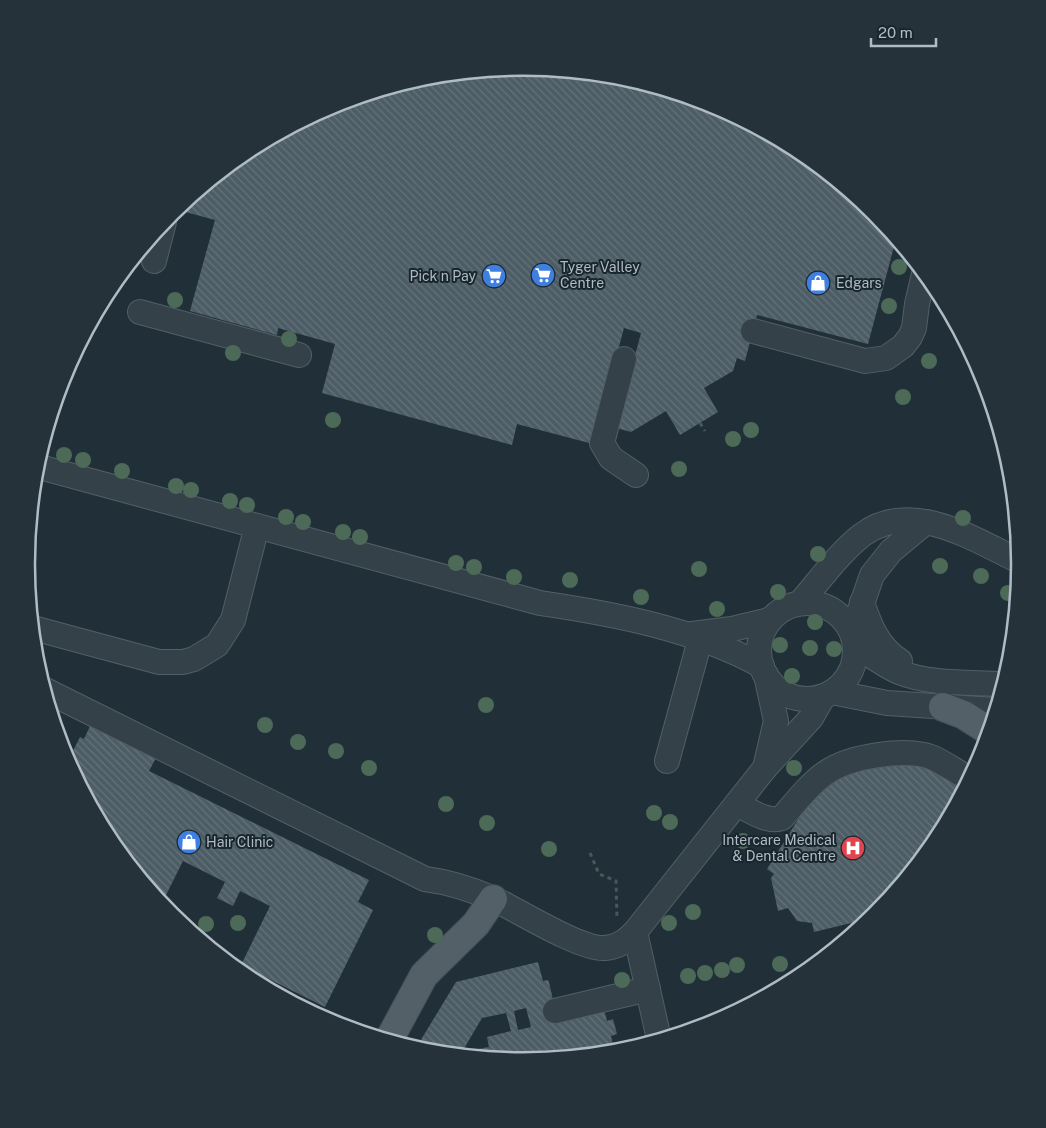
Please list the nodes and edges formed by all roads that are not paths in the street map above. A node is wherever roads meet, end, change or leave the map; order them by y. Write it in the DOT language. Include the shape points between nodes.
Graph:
graph roads {
  1 [pos="160,238"];
  2 [pos="154,262"];
  3 [pos="922,283"];
  4 [pos="140,312"];
  5 [pos="753,331"];
  6 [pos="299,355"];
  7 [pos="624,359"];
  8 [pos="44,468"];
  9 [pos="636,475"];
  10 [pos="926,522"];
  11 [pos="257,526"];
  12 [pos="1011,556"];
  13 [pos="862,602"];
  14 [pos="800,603"];
  15 [pos="770,620"];
  16 [pos="39,630"];
  17 [pos="694,637"];
  18 [pos="854,639"];
  19 [pos="764,671"];
  20 [pos="956,681"];
  21 [pos="996,684"];
  22 [pos="827,694"];
  23 [pos="53,695"];
  24 [pos="943,707"];
  25 [pos="988,710"];
  26 [pos="983,727"];
  27 [pos="667,761"];
  28 [pos="765,768"];
  29 [pos="961,774"];
  30 [pos="737,804"];
  31 [pos="493,899"];
  32 [pos="635,932"];
  33 [pos="648,989"];
  34 [pos="555,1011"];
  35 [pos="658,1033"];
  36 [pos="392,1034"];
  1 -- 2 [label="street"];
  3 -- 5 [label="street" via="910,337 886,358 865,361"];
  4 -- 6 [label="street"];
  7 -- 9 [label="street" via="602,443 610,458"];
  8 -- 11 [label="street"];
  10 -- 12 [label="street"];
  10 -- 13 [label="street" via="880,563"];
  10 -- 14 [label="street" via="894,522 872,529 843,553"];
  11 -- 16 [label="street" via="233,620 217,645 194,659 159,662"];
  11 -- 17 [label="street" via="540,602 598,611"];
  13 -- 18 [label="street"];
  13 -- 20 [label="street" via="876,638 892,656 912,667"];
  14 -- 15 [label="street" via="783,609"];
  14 -- 18 [label="street" via="830,608 846,622"];
  15 -- 17 [label="street"];
  15 -- 19 [label="street" via="759,647"];
  17 -- 19 [label="street" via="735,651"];
  17 -- 27 [label="street"];
  18 -- 20 [label="street" via="899,672"];
  18 -- 22 [label="street" via="856,656 850,672 841,685"];
  19 -- 22 [label="street" via="777,689 793,697 810,699"];
  19 -- 28 [label="street" via="776,721"];
  20 -- 21 [label="street"];
  22 -- 24 [label="street"];
  22 -- 28 [label="street" via="811,718"];
  23 -- 31 [label="street" via="425,879 451,882"];
  24 -- 25 [label="street"];
  24 -- 26 [label="main road"];
  28 -- 30 [label="street"];
  29 -- 30 [label="street" via="932,758 898,752 861,759 831,770 777,820 770,820"];
  30 -- 32 [label="street"];
  31 -- 32 [label="street" via="594,947 616,946"];
  31 -- 36 [label="main road" via="476,924 424,975"];
  32 -- 33 [label="street"];
  33 -- 34 [label="street"];
  33 -- 35 [label="street"];
}
